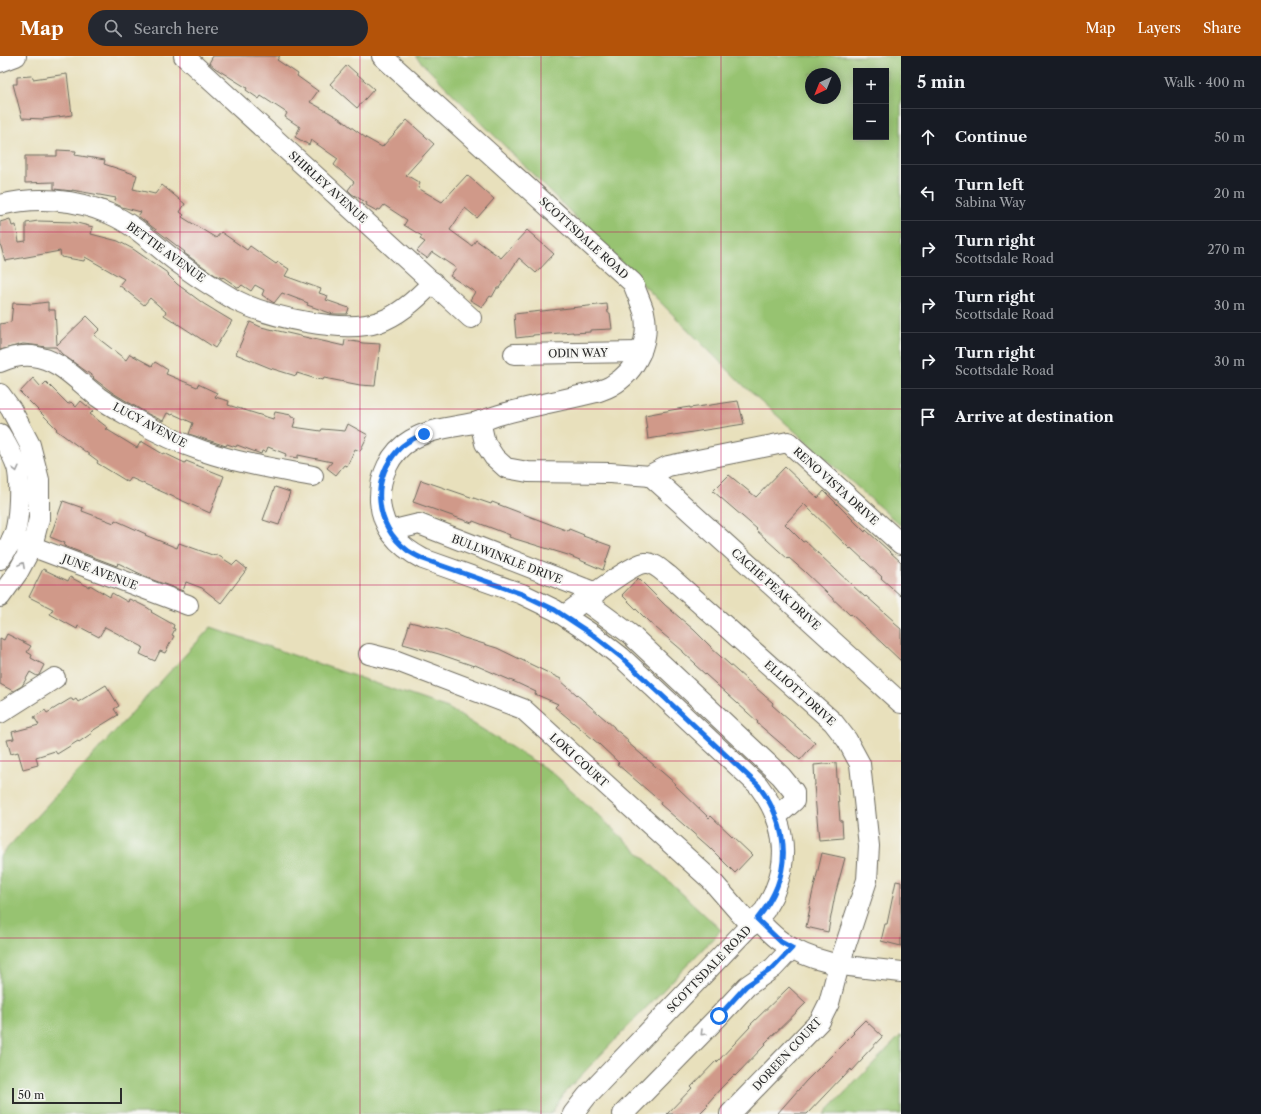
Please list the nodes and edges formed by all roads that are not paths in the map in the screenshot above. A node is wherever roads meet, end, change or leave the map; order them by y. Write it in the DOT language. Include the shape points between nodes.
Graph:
graph roads {
  1 [pos="16,56"];
  2 [pos="184,56"];
  3 [pos="382,56"];
  4 [pos="0,62"];
  5 [pos="0,205"];
  6 [pos="433,282"];
  7 [pos="471,318"];
  8 [pos="641,352"];
  9 [pos="514,354"];
  10 [pos="0,362"];
  11 [pos="0,394"];
  12 [pos="480,422"];
  13 [pos="3,443"];
  14 [pos="30,445"];
  15 [pos="313,476"];
  16 [pos="651,476"];
  17 [pos="390,531"];
  18 [pos="12,539"];
  19 [pos="901,544"];
  20 [pos="32,546"];
  21 [pos="0,559"];
  22 [pos="0,597"];
  23 [pos="590,597"];
  24 [pos="188,605"];
  25 [pos="564,615"];
  26 [pos="369,654"];
  27 [pos="55,678"];
  28 [pos="901,703"];
  29 [pos="0,713"];
  30 [pos="777,816"];
  31 [pos="754,922"];
  32 [pos="792,948"];
  33 [pos="839,965"];
  34 [pos="901,972"];
  35 [pos="573,1114"];
  36 [pos="623,1114"];
  37 [pos="730,1114"];
  1 -- 4 [label="street"];
  2 -- 6 [label="street, SHIRLEY AVENUE"];
  3 -- 8 [label="street, SCOTTSDALE ROAD" via="633,283 644,313 646,329"];
  5 -- 6 [label="street, BETTIE AVENUE" via="20,200 45,200 93,207 132,227 183,267 236,300 270,313 307,322 362,326 380,322 395,315"];
  6 -- 7 [label="street, SHIRLEY AVENUE"];
  8 -- 9 [label="street, ODIN WAY"];
  8 -- 12 [label="street, SCOTTSDALE ROAD" via="633,366 610,387 498,415"];
  10 -- 15 [label="street, LUCY AVENUE" via="10,357 42,357 57,363 98,397 175,440 204,451"];
  11 -- 14 [label="street"];
  12 -- 16 [label="street" via="485,443 494,457 506,468 528,472"];
  12 -- 17 [label="street, SCOTTSDALE ROAD" via="424,434 410,440 399,449 389,462 382,478 380,493 380,507"];
  13 -- 14 [label="street"];
  13 -- 18 [label="street, one-way" via="17,469 20,495"];
  14 -- 20 [label="street" via="39,480 39,519"];
  16 -- 19 [label="street, RENO VISTA DRIVE" via="668,466 788,442"];
  16 -- 28 [label="street, CACHE PEAK DRIVE"];
  17 -- 23 [label="street, BULLWINKLE DRIVE" via="419,524"];
  17 -- 25 [label="street, SCOTTSDALE ROAD" via="408,551 423,559 522,594"];
  18 -- 20 [label="street, JUNE AVENUE"];
  18 -- 21 [label="street"];
  22 -- 20 [label="street, one-way"];
  20 -- 24 [label="street, JUNE AVENUE"];
  23 -- 25 [label="street, ELLIOTT DRIVE"];
  23 -- 30 [label="street, BULLWINKLE DRIVE" via="782,776 794,792 794,802"];
  23 -- 33 [label="street, ELLIOTT DRIVE" via="638,564 645,562 654,565 833,722 847,740 860,764 869,846 867,880"];
  25 -- 30 [label="street, SCOTTSDALE ROAD" via="621,657 758,785 769,799"];
  26 -- 31 [label="street, LOKI COURT" via="397,661 523,709"];
  27 -- 29 [label="street"];
  30 -- 31 [label="street, SCOTTSDALE ROAD" via="784,853 781,873 765,910"];
  31 -- 32 [label="street, LOKI COURT"];
  31 -- 35 [label="street, SCOTTSDALE ROAD" via="587,1096"];
  32 -- 33 [label="street, LOKI COURT" via="800,954"];
  32 -- 36 [label="street, one-way" via="773,968 746,986"];
  33 -- 34 [label="street, LOKI COURT"];
  33 -- 37 [label="street, DOREEN COURT" via="829,1003 820,1021"];
}
